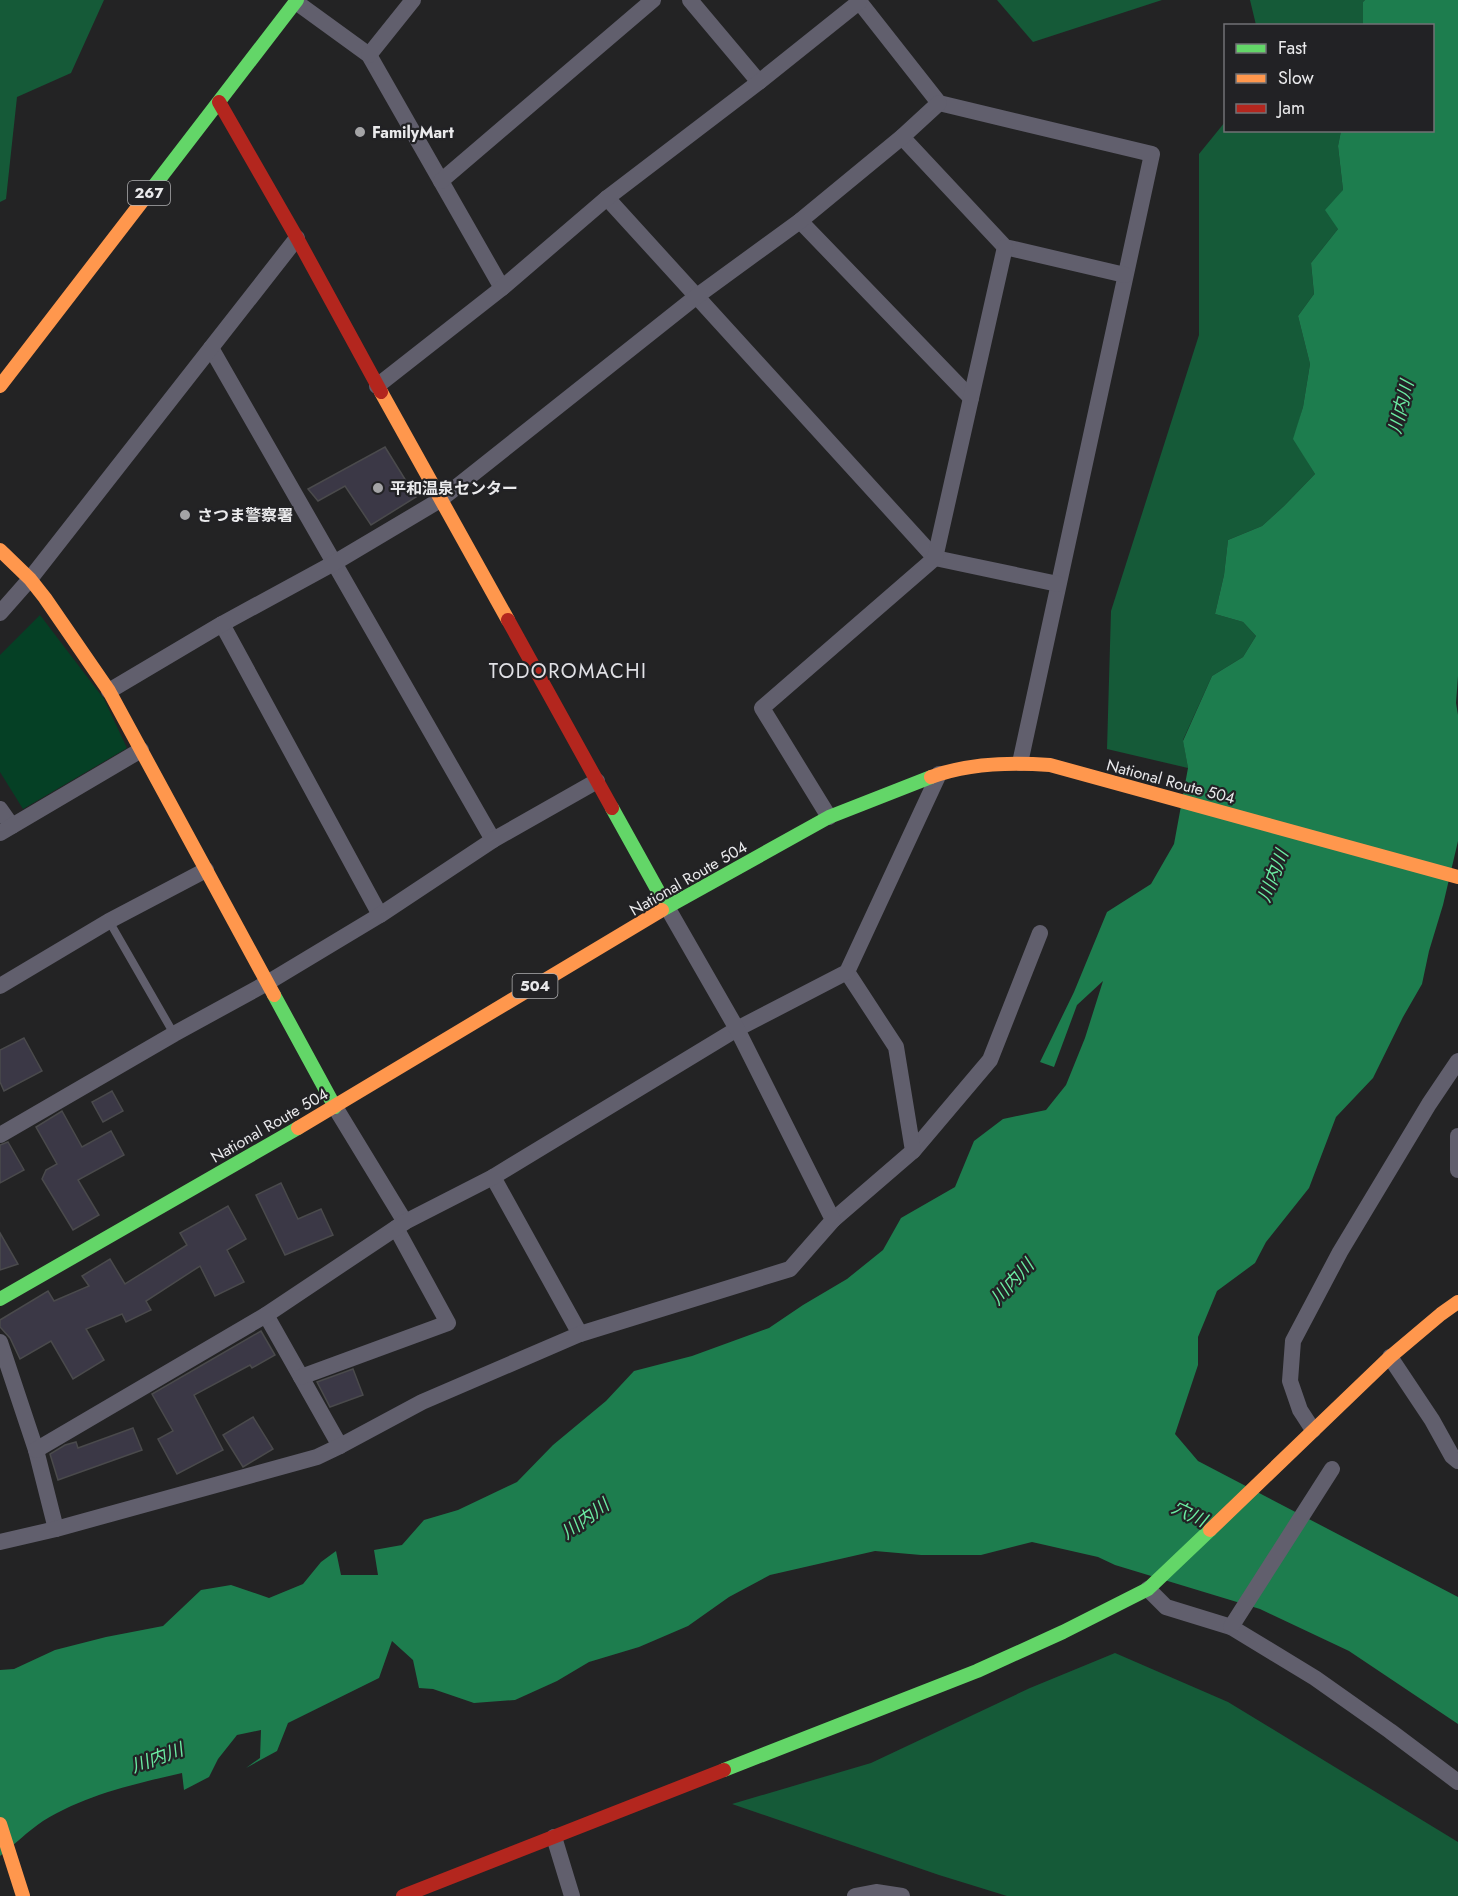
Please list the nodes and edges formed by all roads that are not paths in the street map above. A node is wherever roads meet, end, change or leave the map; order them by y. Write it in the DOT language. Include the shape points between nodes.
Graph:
graph roads {
  1 [pos="412,0"];
  2 [pos="653,0"];
  3 [pos="690,0"];
  4 [pos="296,1"];
  5 [pos="859,1"];
  6 [pos="369,56"];
  7 [pos="759,82"];
  8 [pos="219,102"];
  9 [pos="939,103"];
  10 [pos="902,137"];
  11 [pos="441,181"];
  12 [pos="607,198"];
  13 [pos="800,221"];
  14 [pos="297,238"];
  15 [pos="1005,247"];
  16 [pos="1125,275"];
  17 [pos="502,288"];
  18 [pos="697,296"];
  19 [pos="211,348"];
  20 [pos="0,386"];
  21 [pos="377,386"];
  22 [pos="971,398"];
  23 [pos="440,500"];
  24 [pos="0,550"];
  25 [pos="935,558"];
  26 [pos="334,563"];
  27 [pos="30,579"];
  28 [pos="1058,584"];
  29 [pos="0,613"];
  30 [pos="222,624"];
  31 [pos="109,691"];
  32 [pos="141,750"];
  33 [pos="1020,763"];
  34 [pos="939,774"];
  35 [pos="597,781"];
  36 [pos="0,809"];
  37 [pos="829,817"];
  38 [pos="6,830"];
  39 [pos="493,840"];
  40 [pos="206,870"];
  41 [pos="1458,878"];
  42 [pos="668,907"];
  43 [pos="380,915"];
  44 [pos="109,921"];
  45 [pos="1040,933"];
  46 [pos="847,972"];
  47 [pos="267,983"];
  48 [pos="0,986"];
  49 [pos="737,1029"];
  50 [pos="174,1034"];
  51 [pos="1458,1061"];
  52 [pos="335,1107"];
  53 [pos="0,1135"];
  54 [pos="1458,1136"];
  55 [pos="913,1150"];
  56 [pos="1458,1170"];
  57 [pos="493,1177"];
  58 [pos="833,1220"];
  59 [pos="400,1226"];
  60 [pos="0,1299"];
  61 [pos="1458,1302"];
  62 [pos="266,1315"];
  63 [pos="580,1334"];
  64 [pos="0,1342"];
  65 [pos="1390,1357"];
  66 [pos="301,1377"];
  67 [pos="1313,1430"];
  68 [pos="340,1446"];
  69 [pos="36,1450"];
  70 [pos="1456,1457"];
  71 [pos="1332,1469"];
  72 [pos="56,1529"];
  73 [pos="0,1542"];
  74 [pos="1148,1589"];
  75 [pos="1235,1621"];
  76 [pos="1458,1782"];
  77 [pos="0,1824"];
  78 [pos="554,1837"];
  79 [pos="23,1896"];
  80 [pos="403,1896"];
  81 [pos="573,1896"];
  82 [pos="855,1896"];
  83 [pos="902,1896"];
  1 -- 6 [label="street"];
  2 -- 11 [label="street"];
  3 -- 7 [label="street"];
  4 -- 6 [label="street"];
  4 -- 8 [label="main road, 267"];
  5 -- 7 [label="street"];
  5 -- 9 [label="street"];
  6 -- 11 [label="street"];
  7 -- 12 [label="street"];
  8 -- 14 [label="main road"];
  8 -- 20 [label="main road, 267"];
  9 -- 10 [label="street"];
  9 -- 16 [label="street" via="1152,154"];
  10 -- 13 [label="street"];
  10 -- 15 [label="street"];
  11 -- 17 [label="street"];
  12 -- 17 [label="street"];
  12 -- 18 [label="street"];
  13 -- 18 [label="street"];
  13 -- 22 [label="street"];
  14 -- 19 [label="street"];
  14 -- 21 [label="main road"];
  15 -- 16 [label="street"];
  15 -- 22 [label="street"];
  16 -- 28 [label="street"];
  17 -- 21 [label="street"];
  18 -- 23 [label="street"];
  18 -- 25 [label="street"];
  19 -- 26 [label="street"];
  19 -- 27 [label="street"];
  21 -- 23 [label="main road"];
  22 -- 25 [label="street"];
  23 -- 26 [label="street"];
  23 -- 35 [label="main road"];
  24 -- 27 [label="main road"];
  25 -- 28 [label="street"];
  25 -- 37 [label="street" via="762,708"];
  26 -- 30 [label="street"];
  26 -- 39 [label="street"];
  27 -- 29 [label="street"];
  27 -- 31 [label="main road"];
  28 -- 33 [label="street"];
  30 -- 31 [label="street"];
  30 -- 43 [label="street"];
  31 -- 32 [label="main road"];
  32 -- 38 [label="street"];
  32 -- 40 [label="main road"];
  33 -- 34 [label="main road, National Route 504 / 504" via="976,765"];
  33 -- 41 [label="main road, National Route 504 / 504" via="1050,765 1100,778"];
  34 -- 37 [label="main road, National Route 504 / 504"];
  34 -- 46 [label="street"];
  35 -- 39 [label="street"];
  35 -- 42 [label="main road"];
  36 -- 38 [label="street"];
  37 -- 42 [label="main road, National Route 504 / 504"];
  39 -- 43 [label="street"];
  40 -- 44 [label="street"];
  40 -- 47 [label="main road"];
  42 -- 49 [label="street"];
  42 -- 52 [label="main road, National Route 504 / 504"];
  43 -- 47 [label="street"];
  44 -- 48 [label="street"];
  44 -- 50 [label="lane"];
  45 -- 55 [label="street" via="990,1060"];
  46 -- 49 [label="street"];
  46 -- 55 [label="street" via="896,1047"];
  47 -- 50 [label="street"];
  47 -- 52 [label="main road"];
  49 -- 57 [label="street"];
  49 -- 58 [label="street"];
  50 -- 53 [label="street"];
  51 -- 67 [label="street" via="1340,1252 1293,1341 1290,1381 1300,1410"];
  52 -- 59 [label="street"];
  52 -- 60 [label="main road, National Route 504 / 504"];
  54 -- 56 [label="street"];
  55 -- 58 [label="street"];
  57 -- 59 [label="street"];
  57 -- 63 [label="street"];
  58 -- 63 [label="street" via="789,1269"];
  59 -- 62 [label="street"];
  59 -- 66 [label="street" via="448,1323"];
  61 -- 65 [label="main road"];
  62 -- 66 [label="street"];
  62 -- 69 [label="street"];
  63 -- 68 [label="street" via="422,1402"];
  64 -- 69 [label="street"];
  65 -- 67 [label="main road"];
  65 -- 70 [label="street"];
  66 -- 68 [label="street"];
  67 -- 74 [label="main road"];
  68 -- 72 [label="street" via="317,1456"];
  69 -- 72 [label="street"];
  71 -- 75 [label="street"];
  72 -- 73 [label="street"];
  74 -- 75 [label="street" via="1166,1607"];
  74 -- 78 [label="main road" via="977,1671"];
  75 -- 76 [label="street"];
  77 -- 79 [label="main road"];
  78 -- 80 [label="main road"];
  78 -- 81 [label="street"];
  82 -- 83 [label="street" via="876,1892"];
}
